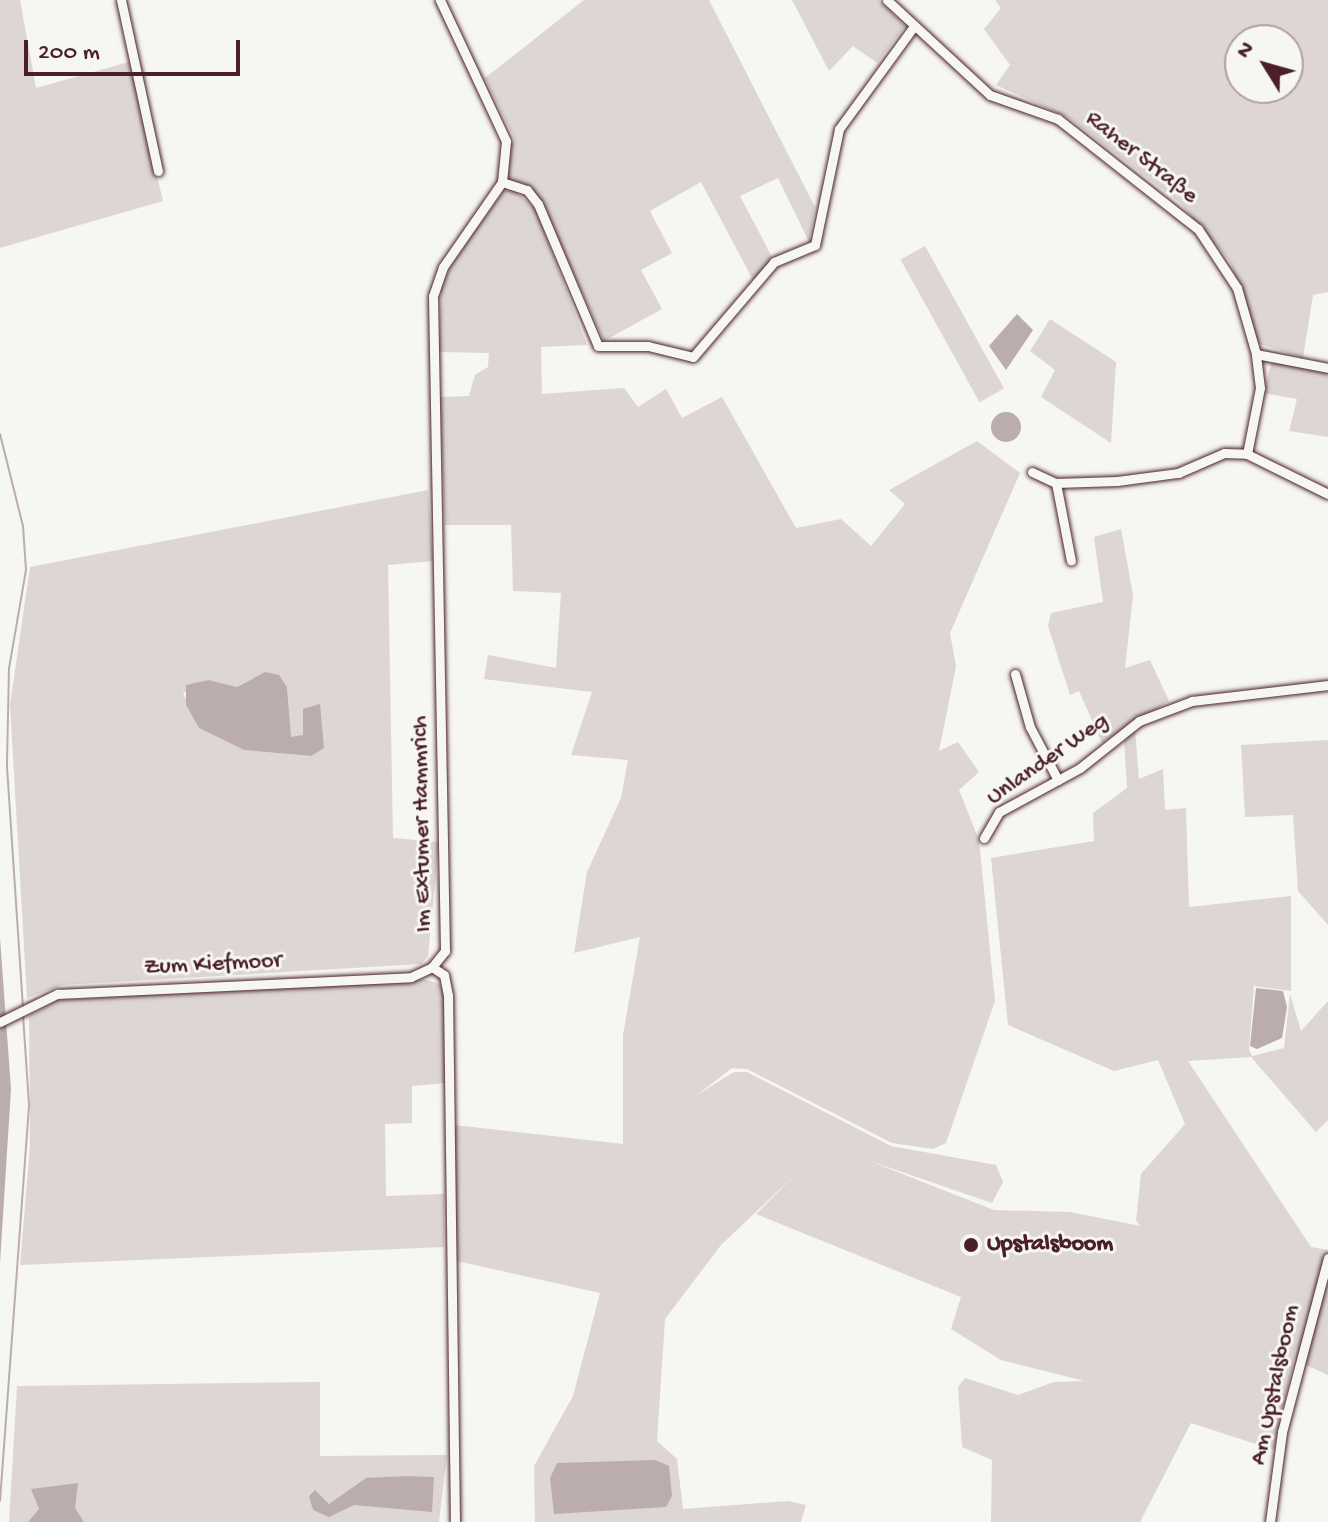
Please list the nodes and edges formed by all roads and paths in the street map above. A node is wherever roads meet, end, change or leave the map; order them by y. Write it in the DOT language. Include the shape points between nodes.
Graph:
graph roads {
  1 [pos="121,0"];
  2 [pos="440,0"];
  3 [pos="887,0"];
  4 [pos="912,29"];
  5 [pos="158,171"];
  6 [pos="502,182"];
  7 [pos="1256,354"];
  8 [pos="1328,368"];
  9 [pos="1247,454"];
  10 [pos="1032,472"];
  11 [pos="1056,483"];
  12 [pos="1328,494"];
  13 [pos="1071,561"];
  14 [pos="1015,674"];
  15 [pos="1328,685"];
  16 [pos="1058,780"];
  17 [pos="984,838"];
  18 [pos="432,967"];
  19 [pos="0,1022"];
  20 [pos="1328,1258"];
  21 [pos="455,1522"];
  22 [pos="1270,1522"];
  1 -- 5 [label="street"];
  2 -- 6 [label="street" via="501,121 506,141"];
  3 -- 4 [label="street, Raher Straße"];
  4 -- 6 [label="street" via="839,129 815,245 774,262 693,357 648,346 598,346 538,204 527,190"];
  4 -- 7 [label="street, Raher Straße" via="990,95 1058,119 1198,229 1237,288"];
  6 -- 18 [label="street, Im Extumer Hammrich" via="443,267 433,296 446,922 445,951"];
  7 -- 8 [label="street"];
  7 -- 9 [label="street, Raher Straße" via="1260,388"];
  9 -- 11 [label="street" via="1224,453 1178,473"];
  9 -- 12 [label="street"];
  10 -- 11 [label="street"];
  11 -- 13 [label="street"];
  14 -- 16 [label="street" via="1030,727"];
  15 -- 16 [label="street, Unlander Weg" via="1192,701 1139,721"];
  16 -- 17 [label="street, Unlander Weg" via="999,812"];
  18 -- 19 [label="street, Zum Kiefmoor" via="411,977 57,994"];
  18 -- 21 [label="street, Im Extumer Hammrich" via="444,975 448,995"];
  20 -- 22 [label="street, Am Upstalsboom" via="1282,1432"];
}
